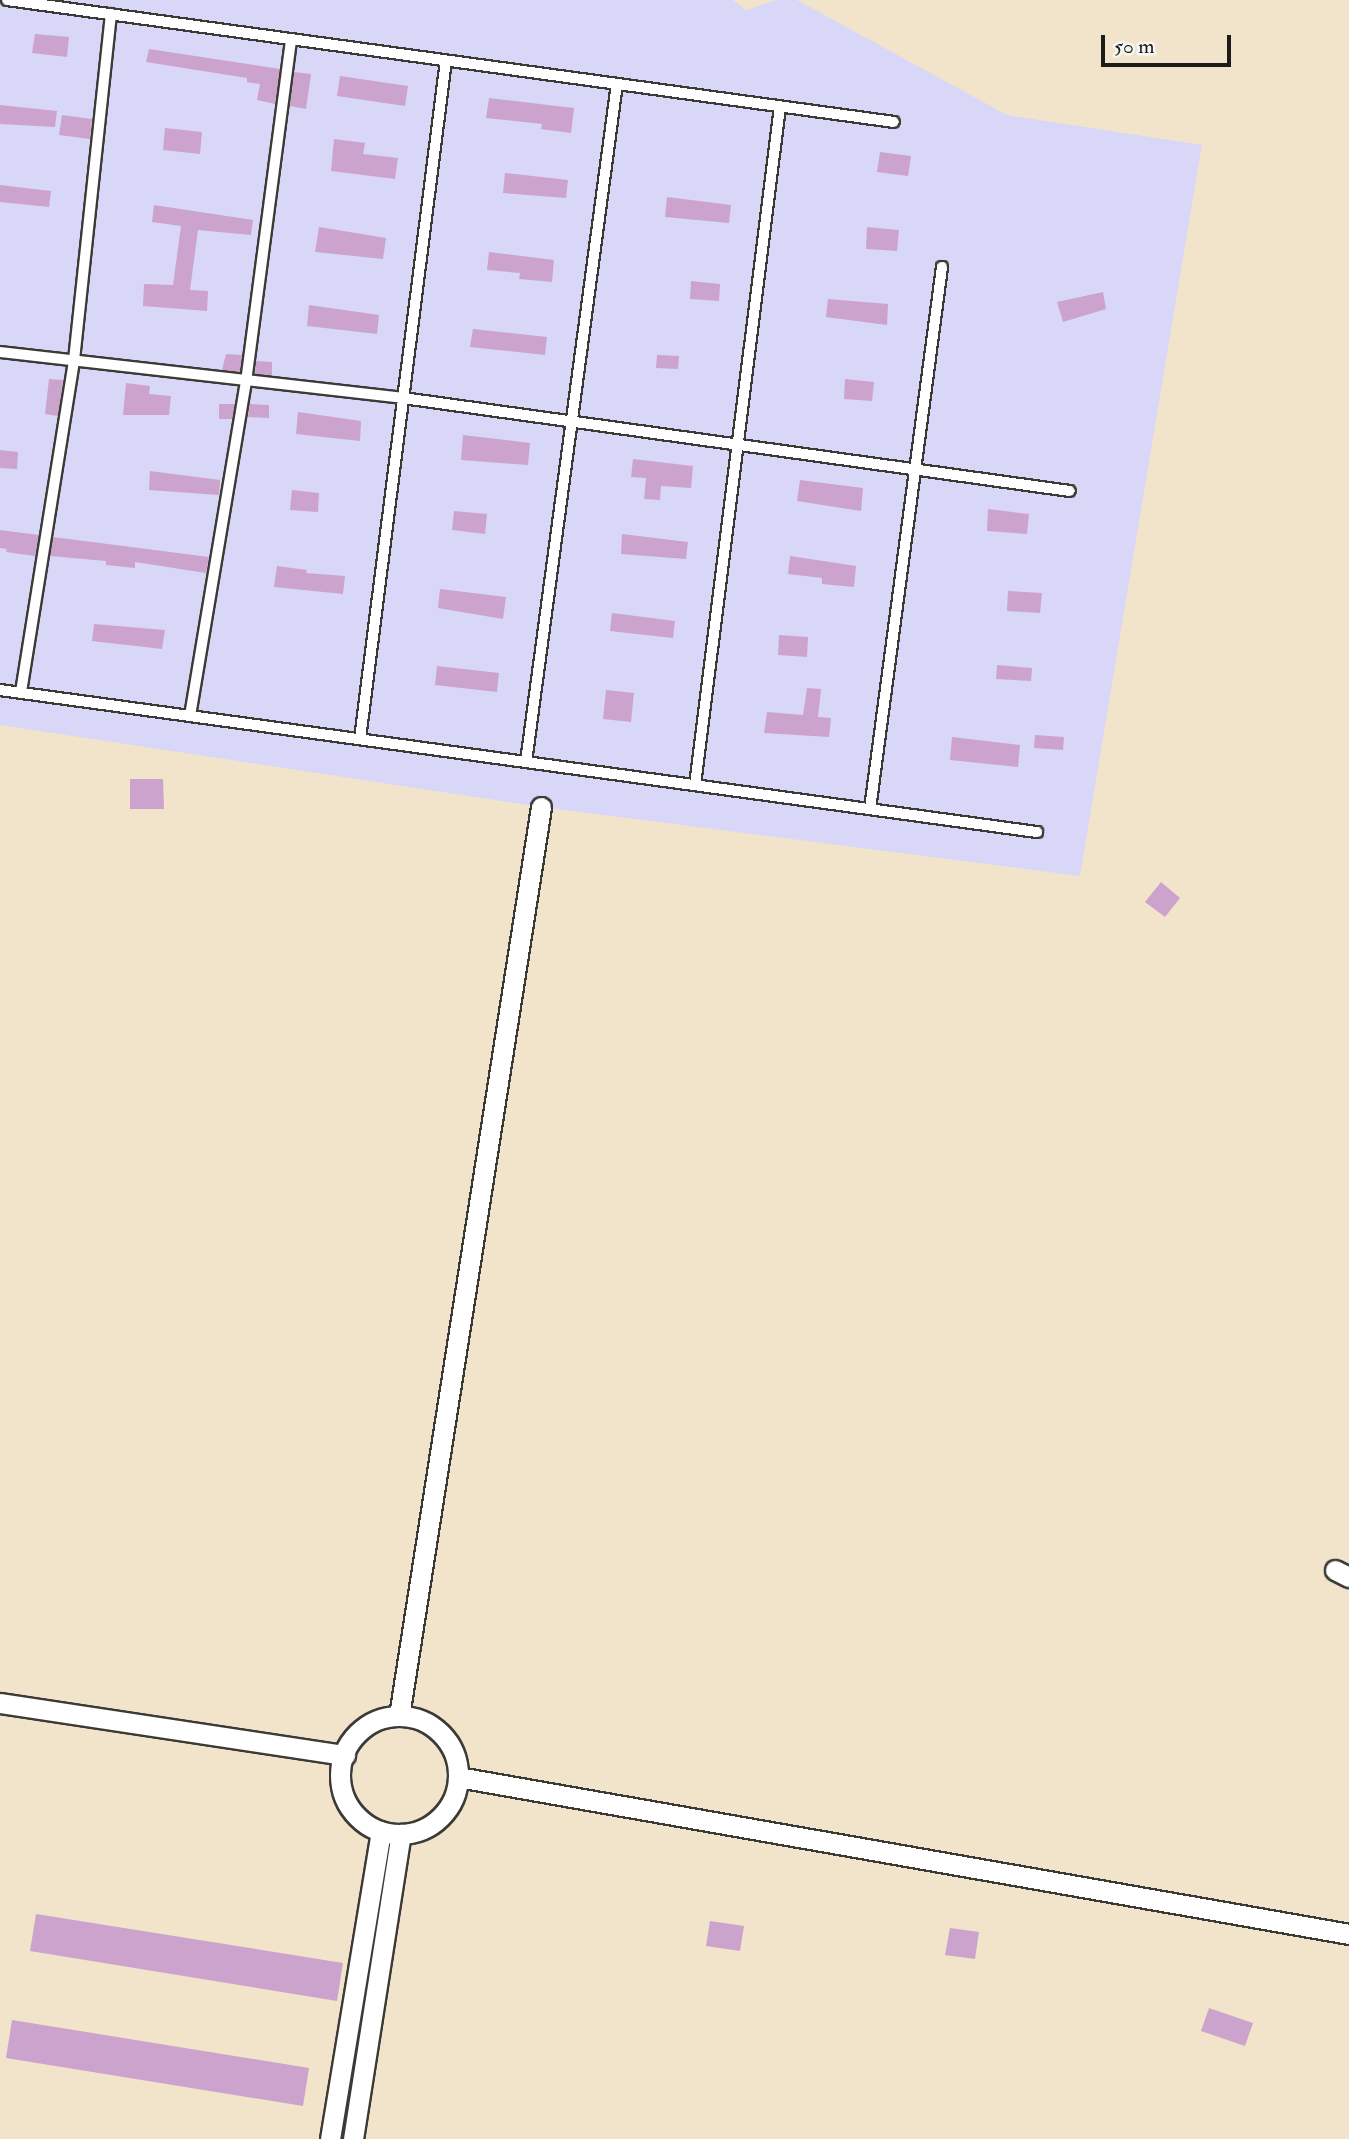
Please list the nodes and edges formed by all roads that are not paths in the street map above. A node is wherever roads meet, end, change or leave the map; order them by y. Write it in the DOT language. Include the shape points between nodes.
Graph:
graph roads {
  1 [pos="6,0"];
  2 [pos="111,14"];
  3 [pos="292,41"];
  4 [pos="446,60"];
  5 [pos="617,84"];
  6 [pos="780,106"];
  7 [pos="894,122"];
  8 [pos="942,267"];
  9 [pos="0,352"];
  10 [pos="74,360"];
  11 [pos="246,382"];
  12 [pos="404,398"];
  13 [pos="572,422"];
  14 [pos="737,445"];
  15 [pos="915,470"];
  16 [pos="1070,491"];
  17 [pos="0,691"];
  18 [pos="21,692"];
  19 [pos="190,716"];
  20 [pos="360,739"];
  21 [pos="526,762"];
  22 [pos="695,785"];
  23 [pos="541,807"];
  24 [pos="870,809"];
  25 [pos="1037,832"];
  26 [pos="0,1703"];
  27 [pos="400,1716"];
  28 [pos="345,1755"];
  29 [pos="458,1777"];
  30 [pos="391,1832"];
  31 [pos="368,1914"];
  32 [pos="388,1917"];
  33 [pos="1349,1934"];
  34 [pos="339,2087"];
  35 [pos="361,2090"];
  36 [pos="330,2139"];
  37 [pos="353,2139"];
  1 -- 2 [label="lane"];
  2 -- 3 [label="lane"];
  2 -- 10 [label="lane"];
  3 -- 4 [label="lane"];
  3 -- 11 [label="lane"];
  4 -- 5 [label="lane"];
  4 -- 12 [label="lane"];
  5 -- 6 [label="lane"];
  5 -- 13 [label="lane"];
  6 -- 7 [label="lane"];
  6 -- 14 [label="lane"];
  8 -- 15 [label="lane"];
  9 -- 10 [label="lane"];
  10 -- 11 [label="lane"];
  10 -- 18 [label="lane"];
  11 -- 12 [label="lane"];
  11 -- 19 [label="lane"];
  12 -- 13 [label="lane"];
  12 -- 20 [label="lane"];
  13 -- 14 [label="lane"];
  13 -- 21 [label="lane"];
  14 -- 15 [label="lane"];
  14 -- 22 [label="lane"];
  15 -- 16 [label="lane"];
  15 -- 24 [label="lane"];
  17 -- 18 [label="lane"];
  18 -- 19 [label="lane"];
  19 -- 20 [label="lane"];
  20 -- 21 [label="lane"];
  21 -- 22 [label="lane"];
  22 -- 24 [label="lane"];
  23 -- 27 [label="street"];
  24 -- 25 [label="lane"];
  26 -- 28 [label="street"];
  27 -- 28 [label="street" via="375,1721 359,1732"];
  27 -- 29 [label="street" via="431,1724 445,1737 455,1754"];
  28 -- 30 [label="street" via="341,1784 347,1802 359,1818"];
  29 -- 30 [label="street" via="447,1810 432,1824 414,1832"];
  29 -- 33 [label="street"];
  30 -- 31 [label="street"];
  30 -- 32 [label="street"];
  31 -- 32 [label="street"];
  31 -- 34 [label="street"];
  32 -- 35 [label="street"];
  34 -- 35 [label="street"];
  34 -- 36 [label="street"];
  35 -- 37 [label="street"];
}
